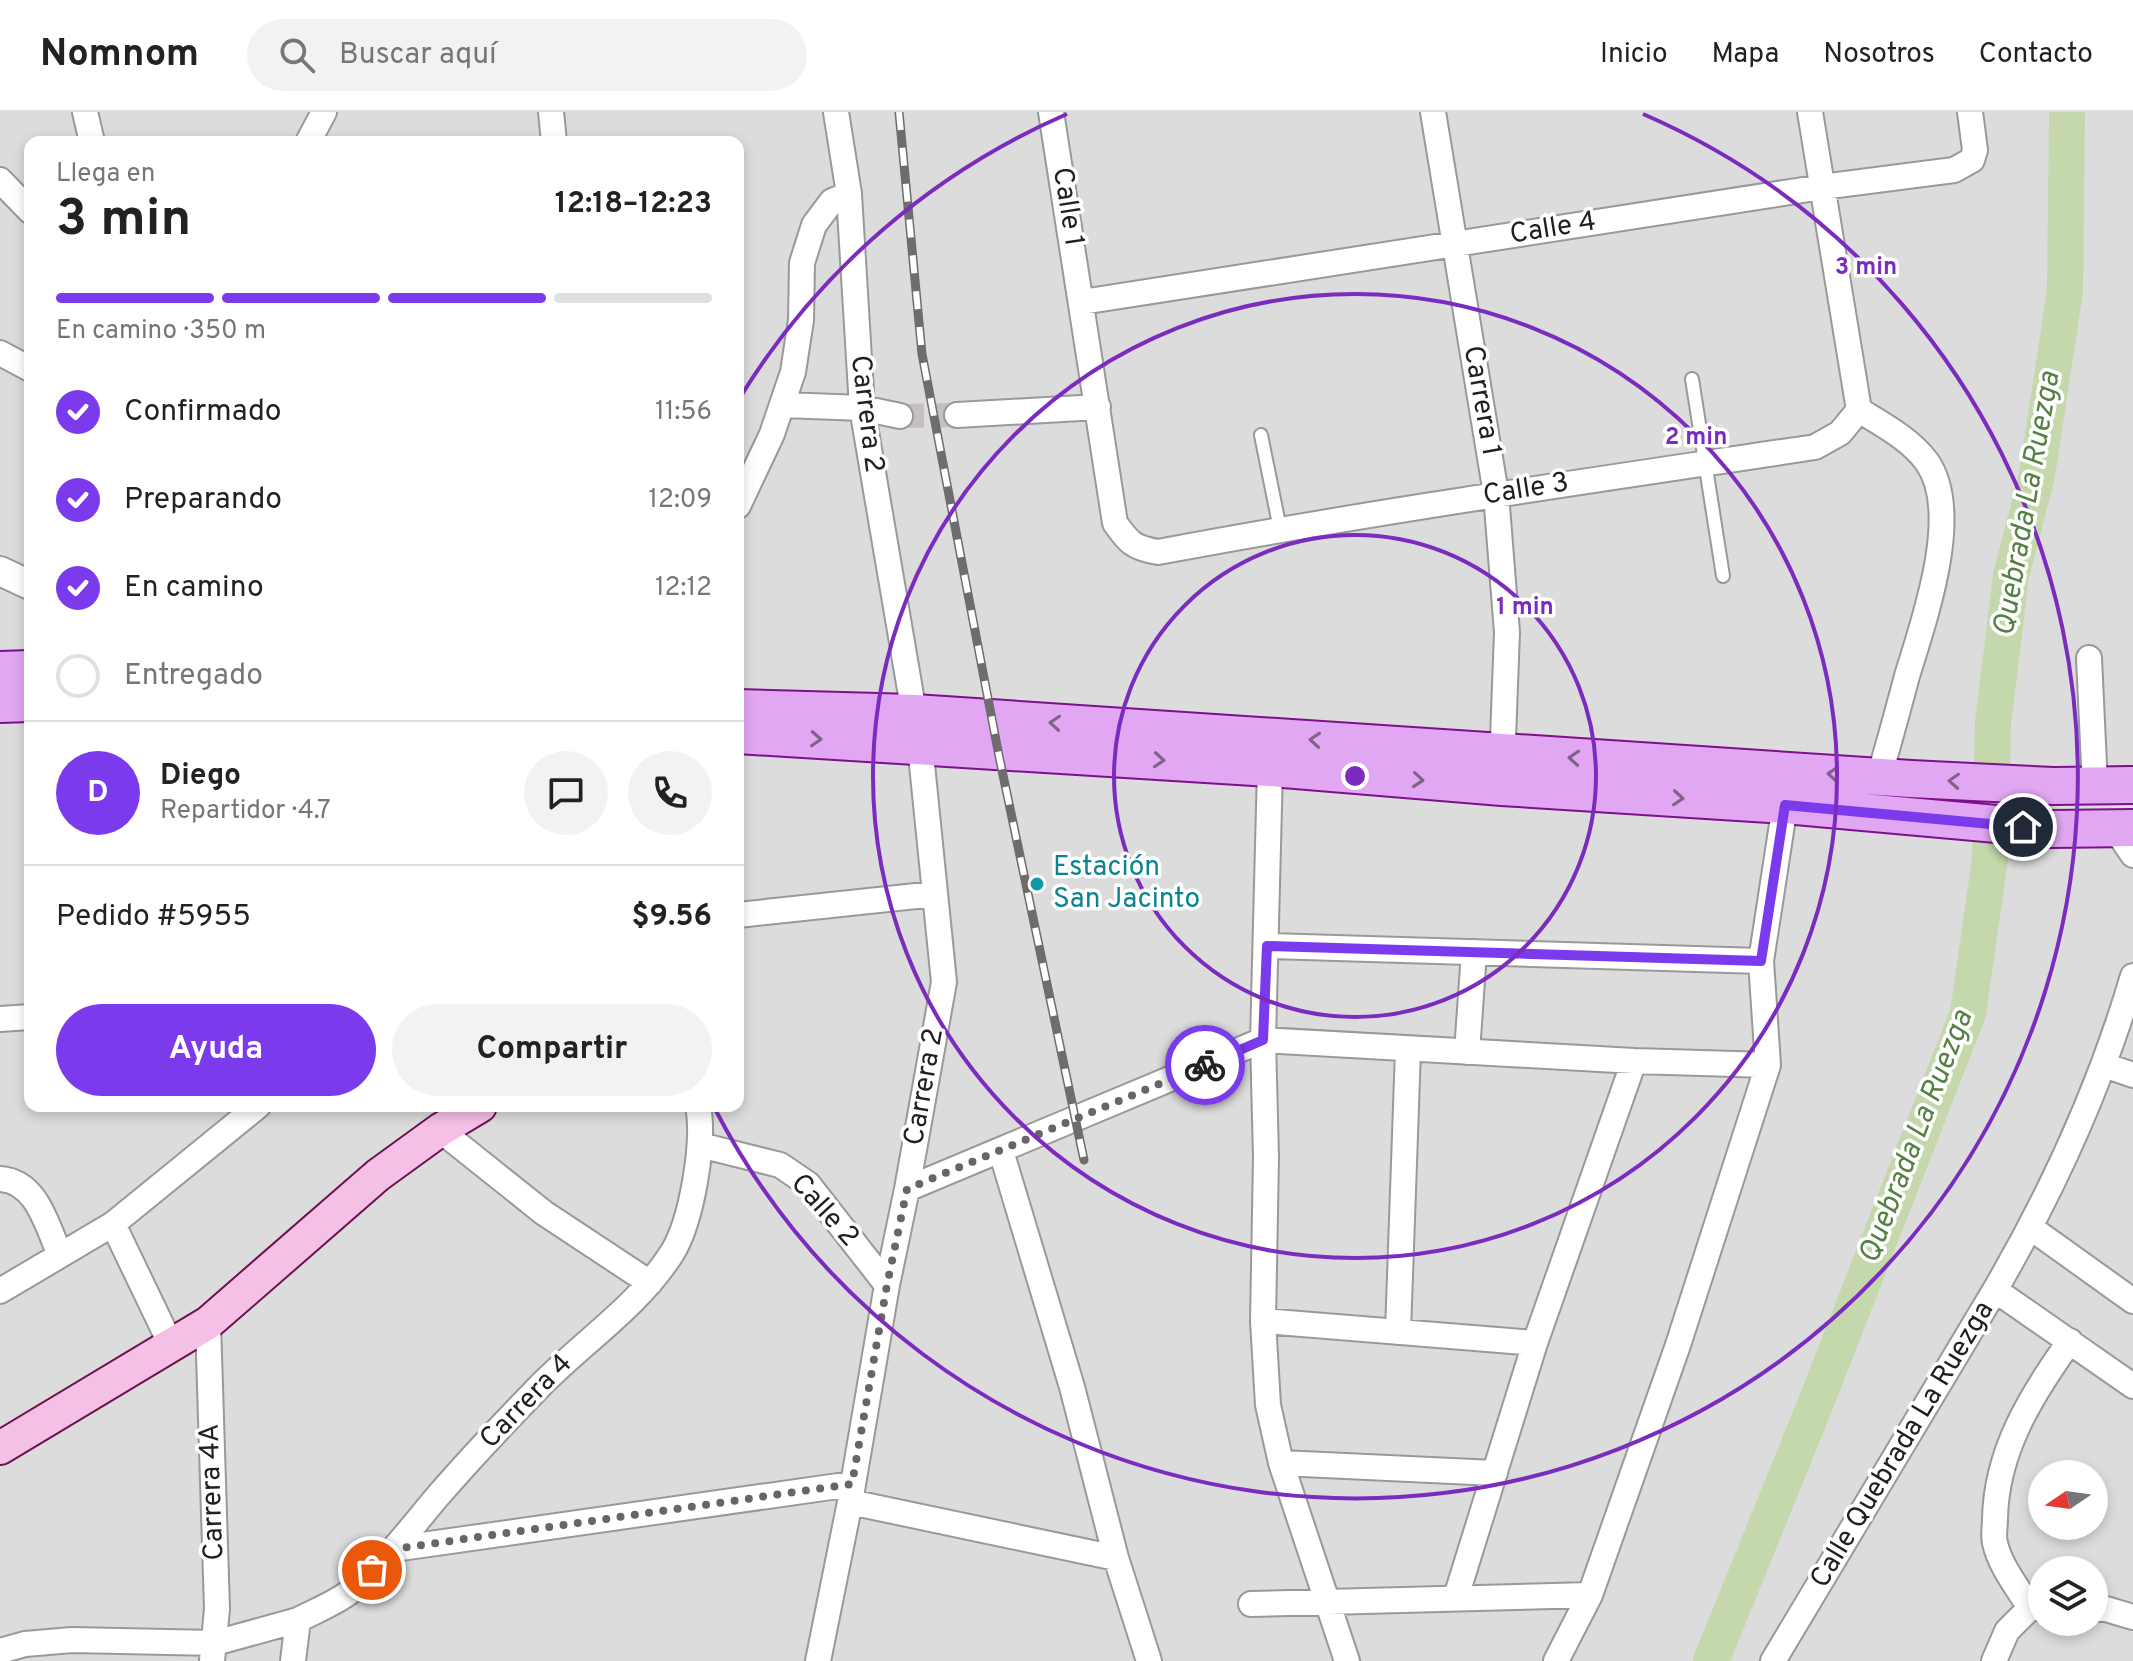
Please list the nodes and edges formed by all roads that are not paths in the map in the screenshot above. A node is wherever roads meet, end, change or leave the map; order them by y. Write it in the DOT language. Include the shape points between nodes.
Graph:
graph roads {
  1 [pos="85,112"];
  2 [pos="324,112"];
  3 [pos="551,112"];
  4 [pos="836,112"];
  5 [pos="1051,112"];
  6 [pos="1433,112"];
  7 [pos="1810,112"];
  8 [pos="1970,112"];
  9 [pos="91,136"];
  10 [pos="311,136"];
  11 [pos="553,136"];
  12 [pos="0,180"];
  13 [pos="1822,187"];
  14 [pos="849,194"];
  15 [pos="24,205"];
  16 [pos="1455,245"];
  17 [pos="1082,302"];
  18 [pos="0,353"];
  19 [pos="24,366"];
  20 [pos="1692,379"];
  21 [pos="784,405"];
  22 [pos="1098,407"];
  23 [pos="862,408"];
  24 [pos="1859,410"];
  25 [pos="957,415"];
  26 [pos="900,416"];
  27 [pos="1261,435"];
  28 [pos="1705,463"];
  29 [pos="744,493"];
  30 [pos="1496,494"];
  31 [pos="1280,529"];
  32 [pos="0,571"];
  33 [pos="1723,576"];
  34 [pos="24,582"];
  35 [pos="2089,658"];
  36 [pos="24,669"];
  37 [pos="0,670"];
  38 [pos="24,703"];
  39 [pos="0,704"];
  40 [pos="744,709"];
  41 [pos="917,729"];
  42 [pos="744,735"];
  43 [pos="1270,768"];
  44 [pos="1502,770"];
  45 [pos="1895,778"];
  46 [pos="2133,785"];
  47 [pos="2095,786"];
  48 [pos="1785,805"];
  49 [pos="2127,837"];
  50 [pos="935,894"];
  51 [pos="744,914"];
  52 [pos="1267,946"];
  53 [pos="1474,952"];
  54 [pos="1761,961"];
  55 [pos="2133,976"];
  56 [pos="24,1017"];
  57 [pos="0,1019"];
  58 [pos="1263,1040"];
  59 [pos="1408,1050"];
  60 [pos="1467,1052"];
  61 [pos="1634,1061"];
  62 [pos="1768,1065"];
  63 [pos="2104,1065"];
  64 [pos="2133,1075"];
  65 [pos="251,1112"];
  66 [pos="470,1112"];
  67 [pos="699,1112"];
  68 [pos="440,1130"];
  69 [pos="700,1145"];
  70 [pos="1001,1151"];
  71 [pos="0,1179"];
  72 [pos="907,1189"];
  73 [pos="113,1224"];
  74 [pos="2031,1228"];
  75 [pos="60,1255"];
  76 [pos="650,1283"];
  77 [pos="887,1285"];
  78 [pos="1995,1290"];
  79 [pos="0,1291"];
  80 [pos="2133,1301"];
  81 [pos="1263,1321"];
  82 [pos="208,1323"];
  83 [pos="1398,1332"];
  84 [pos="2070,1341"];
  85 [pos="1535,1343"];
  86 [pos="172,1347"];
  87 [pos="2133,1386"];
  88 [pos="0,1448"];
  89 [pos="1281,1463"];
  90 [pos="1495,1473"];
  91 [pos="851,1493"];
  92 [pos="394,1549"];
  93 [pos="1116,1558"];
  94 [pos="1590,1595"];
  95 [pos="1456,1597"];
  96 [pos="2028,1598"];
  97 [pos="1326,1602"];
  98 [pos="1251,1604"];
  99 [pos="2108,1610"];
  100 [pos="2028,1614"];
  101 [pos="2133,1617"];
  102 [pos="298,1620"];
  103 [pos="0,1651"];
  104 [pos="213,1652"];
  105 [pos="293,1661"];
  106 [pos="818,1661"];
  107 [pos="1149,1661"];
  108 [pos="1347,1661"];
  109 [pos="1556,1661"];
  110 [pos="1773,1661"];
  111 [pos="1994,1661"];
  1 -- 9 [label="street"];
  2 -- 10 [label="street"];
  3 -- 11 [label="street"];
  4 -- 14 [label="street, Carrera 2"];
  5 -- 17 [label="street, Calle 1"];
  6 -- 16 [label="street, Carrera 1"];
  7 -- 13 [label="street"];
  8 -- 13 [label="street, Calle 4" via="1975,150 1966,166"];
  12 -- 15 [label="street"];
  13 -- 16 [label="street, Calle 4"];
  13 -- 24 [label="street"];
  14 -- 21 [label="street" via="832,201 814,225 802,263 801,320"];
  14 -- 23 [label="street, Carrera 2"];
  16 -- 17 [label="street, Calle 4"];
  16 -- 30 [label="street, Carrera 1"];
  17 -- 22 [label="street, Calle 3"];
  18 -- 19 [label="street"];
  20 -- 28 [label="lane"];
  21 -- 23 [label="street"];
  21 -- 29 [label="street"];
  22 -- 25 [label="street"];
  22 -- 31 [label="street, Calle 3" via="1115,523 1139,549 1158,552"];
  23 -- 26 [label="street"];
  23 -- 41 [label="street, Carrera 2"];
  24 -- 28 [label="street, Calle 3" via="1840,433 1815,447"];
  24 -- 45 [label="street" via="1904,438 1928,464 1939,494 1938,566"];
  27 -- 31 [label="lane"];
  28 -- 30 [label="street, Calle 3"];
  28 -- 33 [label="lane"];
  30 -- 31 [label="street, Calle 3"];
  30 -- 44 [label="street, Carrera 1" via="1507,632"];
  32 -- 34 [label="street"];
  35 -- 47 [label="street"];
  36 -- 37 [label="main road"];
  38 -- 39 [label="main road"];
  40 -- 41 [label="main road"];
  42 -- 41 [label="main road, one-way"];
  41 -- 43 [label="main road, one-way"];
  44 -- 41 [label="main road, one-way"];
  41 -- 50 [label="street, Carrera 2"];
  43 -- 44 [label="main road, one-way"];
  43 -- 52 [label="street"];
  45 -- 44 [label="main road, one-way"];
  44 -- 48 [label="main road, one-way"];
  47 -- 45 [label="main road, one-way"];
  46 -- 47 [label="main road"];
  48 -- 49 [label="main road"];
  48 -- 54 [label="street"];
  50 -- 51 [label="street"];
  50 -- 72 [label="street, Carrera 2" via="944,982"];
  52 -- 53 [label="street"];
  52 -- 58 [label="street"];
  53 -- 54 [label="street"];
  53 -- 60 [label="street"];
  54 -- 62 [label="street"];
  55 -- 63 [label="street"];
  56 -- 57 [label="street"];
  58 -- 59 [label="street"];
  58 -- 70 [label="street"];
  58 -- 81 [label="street"];
  59 -- 60 [label="street"];
  59 -- 83 [label="street"];
  60 -- 61 [label="street"];
  61 -- 62 [label="street"];
  61 -- 85 [label="street"];
  62 -- 94 [label="street"];
  63 -- 64 [label="street"];
  63 -- 74 [label="street"];
  65 -- 73 [label="street"];
  66 -- 68 [label="main road"];
  67 -- 69 [label="street, Carrera 4"];
  68 -- 76 [label="street" via="544,1213"];
  68 -- 82 [label="main road" via="378,1175"];
  69 -- 76 [label="street, Carrera 4" via="687,1218 674,1250"];
  69 -- 77 [label="street, Calle 2" via="780,1165 808,1184"];
  70 -- 72 [label="street"];
  70 -- 93 [label="street" via="1072,1387"];
  71 -- 75 [label="street" via="26,1188"];
  72 -- 77 [label="street, Carrera 2"];
  73 -- 75 [label="street"];
  73 -- 86 [label="street"];
  74 -- 78 [label="street"];
  74 -- 80 [label="street"];
  75 -- 79 [label="street"];
  76 -- 92 [label="street, Carrera 4" via="538,1388"];
  77 -- 91 [label="street, Carrera 2"];
  78 -- 84 [label="street, Calle Quebrada La Ruezga"];
  78 -- 110 [label="street, Calle Quebrada La Ruezga"];
  81 -- 83 [label="street"];
  81 -- 89 [label="street" via="1268,1405"];
  82 -- 86 [label="main road"];
  82 -- 104 [label="street, Carrera 4A" via="217,1609"];
  83 -- 85 [label="street"];
  84 -- 87 [label="street, Calle Quebrada La Ruezga"];
  84 -- 96 [label="street" via="2010,1439 1995,1502 1994,1543"];
  85 -- 90 [label="street"];
  86 -- 88 [label="main road"];
  89 -- 90 [label="street"];
  89 -- 97 [label="street"];
  90 -- 95 [label="street"];
  91 -- 92 [label="street"];
  91 -- 93 [label="street"];
  91 -- 106 [label="street, Carrera 2"];
  92 -- 102 [label="street, Carrera 4" via="350,1592"];
  93 -- 107 [label="street"];
  94 -- 95 [label="street"];
  94 -- 109 [label="street"];
  95 -- 97 [label="street"];
  97 -- 98 [label="street"];
  97 -- 108 [label="street"];
  99 -- 101 [label="street"];
  100 -- 111 [label="street" via="2007,1631"];
  102 -- 104 [label="street, Carrera 4"];
  102 -- 105 [label="street"];
  103 -- 104 [label="street, Carrera 4" via="72,1640"];
}
